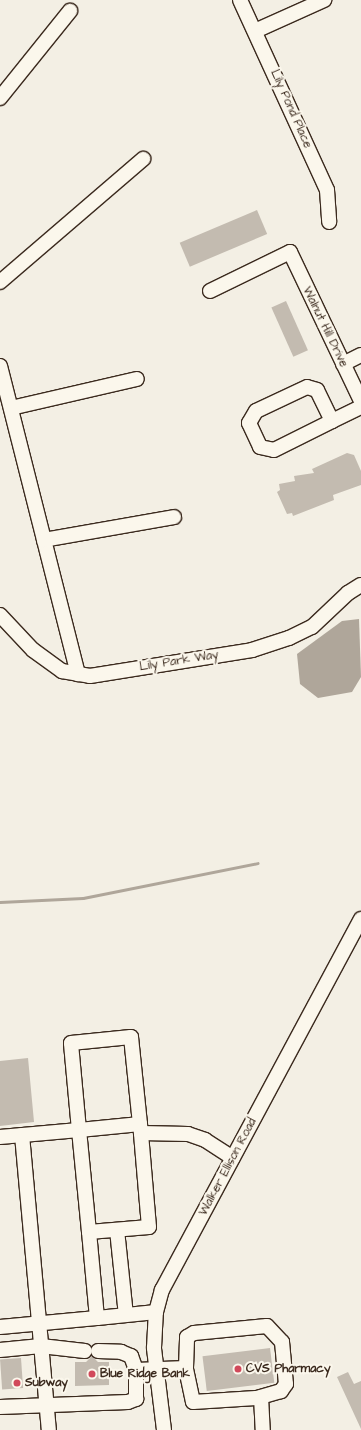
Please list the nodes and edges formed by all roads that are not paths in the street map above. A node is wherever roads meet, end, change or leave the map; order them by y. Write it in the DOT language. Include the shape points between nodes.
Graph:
graph roads {
  1 [pos="240,0"];
  2 [pos="324,0"];
  3 [pos="70,11"];
  4 [pos="255,31"];
  5 [pos="0,98"];
  6 [pos="143,159"];
  7 [pos="329,222"];
  8 [pos="0,282"];
  9 [pos="210,291"];
  10 [pos="361,355"];
  11 [pos="343,364"];
  12 [pos="0,366"];
  13 [pos="137,379"];
  14 [pos="361,401"];
  15 [pos="361,407"];
  16 [pos="11,408"];
  17 [pos="332,421"];
  18 [pos="174,516"];
  19 [pos="44,540"];
  20 [pos="361,585"];
  21 [pos="0,615"];
  22 [pos="78,674"];
  23 [pos="361,919"];
  24 [pos="140,1129"];
  25 [pos="79,1130"];
  26 [pos="22,1135"];
  27 [pos="0,1137"];
  28 [pos="233,1158"];
  29 [pos="118,1230"];
  30 [pos="89,1232"];
  31 [pos="156,1312"];
  32 [pos="126,1315"];
  33 [pos="97,1318"];
  34 [pos="39,1323"];
  35 [pos="0,1327"];
  36 [pos="41,1346"];
  37 [pos="0,1350"];
  38 [pos="186,1368"];
  39 [pos="136,1370"];
  40 [pos="157,1370"];
  41 [pos="261,1397"];
  42 [pos="48,1404"];
  43 [pos="0,1407"];
  44 [pos="49,1430"];
  45 [pos="164,1430"];
  46 [pos="263,1430"];
  1 -- 4 [label="street, Lily Pond Place"];
  2 -- 4 [label="street"];
  3 -- 5 [label="street"];
  4 -- 7 [label="street, Lily Pond Place" via="327,190"];
  6 -- 8 [label="street"];
  9 -- 11 [label="street, Walnut Hill Drive" via="290,252"];
  10 -- 11 [label="street"];
  11 -- 14 [label="street, Walnut Hill Drive"];
  12 -- 16 [label="street"];
  13 -- 16 [label="street"];
  15 -- 17 [label="street"];
  16 -- 19 [label="street"];
  17 -- 17 [label="street" via="274,450 260,447 249,423 256,411 307,387 316,390"];
  18 -- 19 [label="street"];
  19 -- 22 [label="street"];
  20 -- 22 [label="street, Lily Park Way" via="348,593 312,627 289,638 252,650 90,676"];
  21 -- 22 [label="street, Lily Park Way" via="33,650 62,671"];
  23 -- 28 [label="street, Walker Ellison Road"];
  24 -- 25 [label="street"];
  24 -- 25 [label="street" via="131,1037 70,1043"];
  24 -- 28 [label="street" via="188,1134 205,1140"];
  24 -- 29 [label="street" via="148,1227"];
  25 -- 26 [label="street"];
  25 -- 30 [label="street"];
  26 -- 27 [label="street"];
  26 -- 34 [label="street"];
  28 -- 31 [label="street, Walker Ellison Road" via="162,1290"];
  29 -- 30 [label="street"];
  29 -- 32 [label="street"];
  30 -- 33 [label="street"];
  31 -- 32 [label="street"];
  31 -- 40 [label="street, Walker Ellison Road"];
  32 -- 33 [label="street"];
  33 -- 34 [label="street"];
  34 -- 35 [label="street"];
  34 -- 36 [label="street"];
  36 -- 37 [label="street"];
  36 -- 39 [label="street" via="121,1352 132,1356"];
  36 -- 42 [label="street"];
  38 -- 40 [label="street"];
  38 -- 41 [label="street" via="193,1402"];
  38 -- 41 [label="street" via="187,1337 194,1333 267,1326 282,1342 286,1384 281,1391"];
  39 -- 40 [label="street"];
  39 -- 42 [label="street" via="136,1399 128,1402"];
  40 -- 45 [label="street, Walker Ellison Road"];
  41 -- 46 [label="street"];
  42 -- 43 [label="street"];
  42 -- 44 [label="street"];
}
